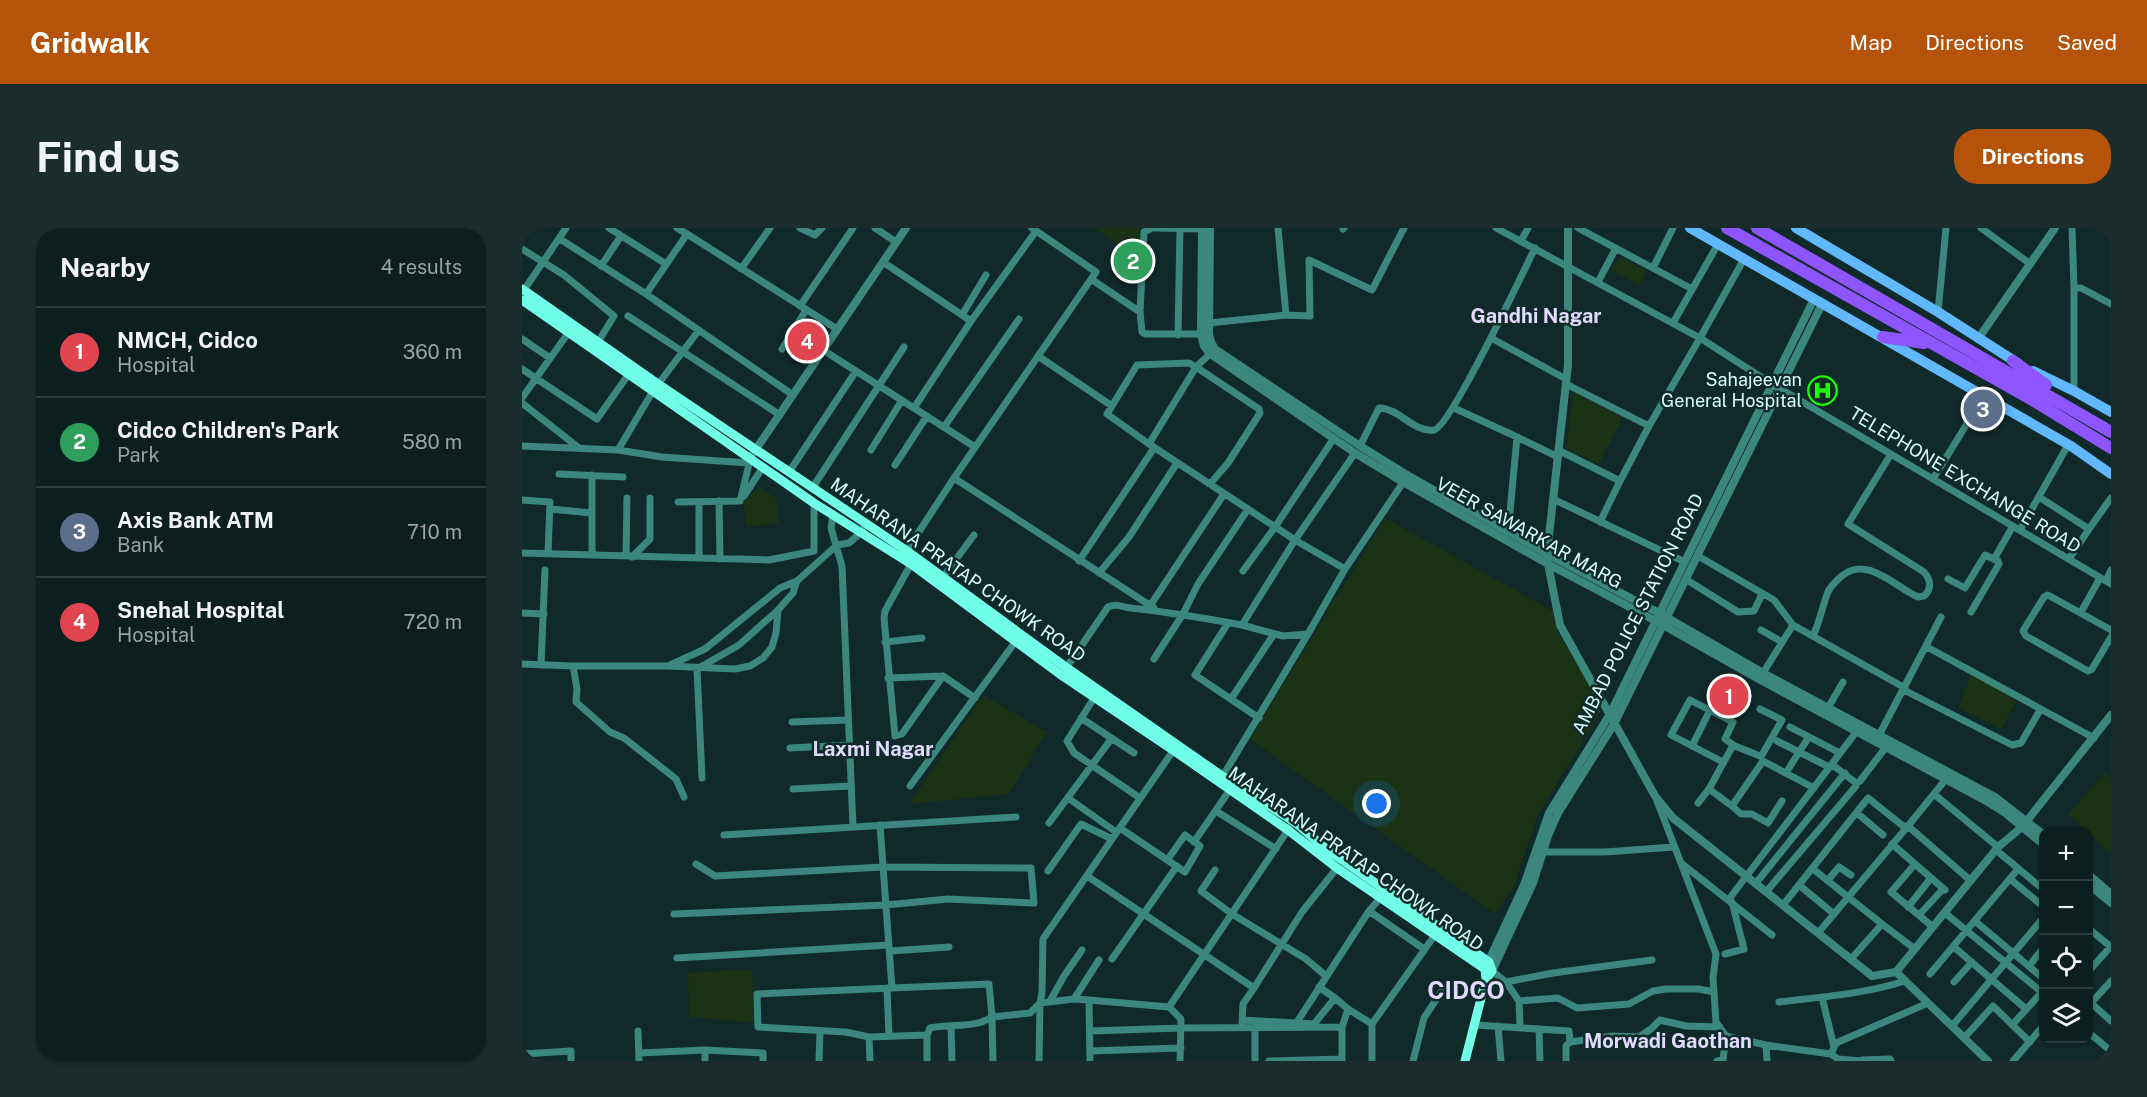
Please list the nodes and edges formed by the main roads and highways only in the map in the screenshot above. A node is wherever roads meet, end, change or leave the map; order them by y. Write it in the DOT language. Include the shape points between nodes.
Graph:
graph roads {
  1 [pos="1690,228"];
  2 [pos="1727,228"];
  3 [pos="1758,228"];
  4 [pos="1796,228"];
  5 [pos="1815,233"];
  6 [pos="523,293"];
  7 [pos="571,329"];
  8 [pos="1883,337"];
  9 [pos="1931,344"];
  10 [pos="2013,361"];
  11 [pos="656,388"];
  12 [pos="2066,404"];
  13 [pos="2111,412"];
  14 [pos="2111,432"];
  15 [pos="2111,448"];
  16 [pos="752,457"];
  17 [pos="2111,474"];
  18 [pos="904,555"];
  19 [pos="1018,638"];
  20 [pos="1064,672"];
  21 [pos="1175,747"];
  22 [pos="1220,780"];
  23 [pos="1437,931"];
  24 [pos="1488,970"];
  25 [pos="1465,1061"];
  1 -- 8 [label="main road"];
  2 -- 9 [label="highway"];
  3 -- 12 [label="highway"];
  4 -- 5 [label="main road"];
  5 -- 10 [label="main road"];
  6 -- 7 [label="main road, MAHARANA PRATAP CHOWK ROAD"];
  7 -- 11 [label="main road, MAHARANA PRATAP CHOWK ROAD" via="598,342"];
  7 -- 11 [label="main road, MAHARANA PRATAP CHOWK ROAD" via="628,375"];
  8 -- 9 [label="highway"];
  8 -- 17 [label="main road"];
  9 -- 15 [label="highway"];
  10 -- 12 [label="highway" via="2061,396"];
  10 -- 13 [label="main road"];
  11 -- 16 [label="main road, MAHARANA PRATAP CHOWK ROAD"];
  12 -- 14 [label="highway"];
  16 -- 18 [label="main road, MAHARANA PRATAP CHOWK ROAD" via="832,515"];
  16 -- 18 [label="main road, MAHARANA PRATAP CHOWK ROAD" via="813,487"];
  18 -- 19 [label="main road, MAHARANA PRATAP CHOWK ROAD" via="943,577"];
  18 -- 19 [label="main road, MAHARANA PRATAP CHOWK ROAD" via="911,564"];
  19 -- 20 [label="main road, MAHARANA PRATAP CHOWK ROAD"];
  20 -- 21 [label="main road, MAHARANA PRATAP CHOWK ROAD"];
  20 -- 21 [label="main road, MAHARANA PRATAP CHOWK ROAD" via="1094,698"];
  21 -- 22 [label="main road, MAHARANA PRATAP CHOWK ROAD"];
  22 -- 23 [label="main road, MAHARANA PRATAP CHOWK ROAD" via="1337,868"];
  22 -- 23 [label="main road, MAHARANA PRATAP CHOWK ROAD" via="1294,821"];
  23 -- 24 [label="main road, MAHARANA PRATAP CHOWK ROAD"];
  24 -- 25 [label="main road, AMBAD POLICE STATION ROAD"];
}
